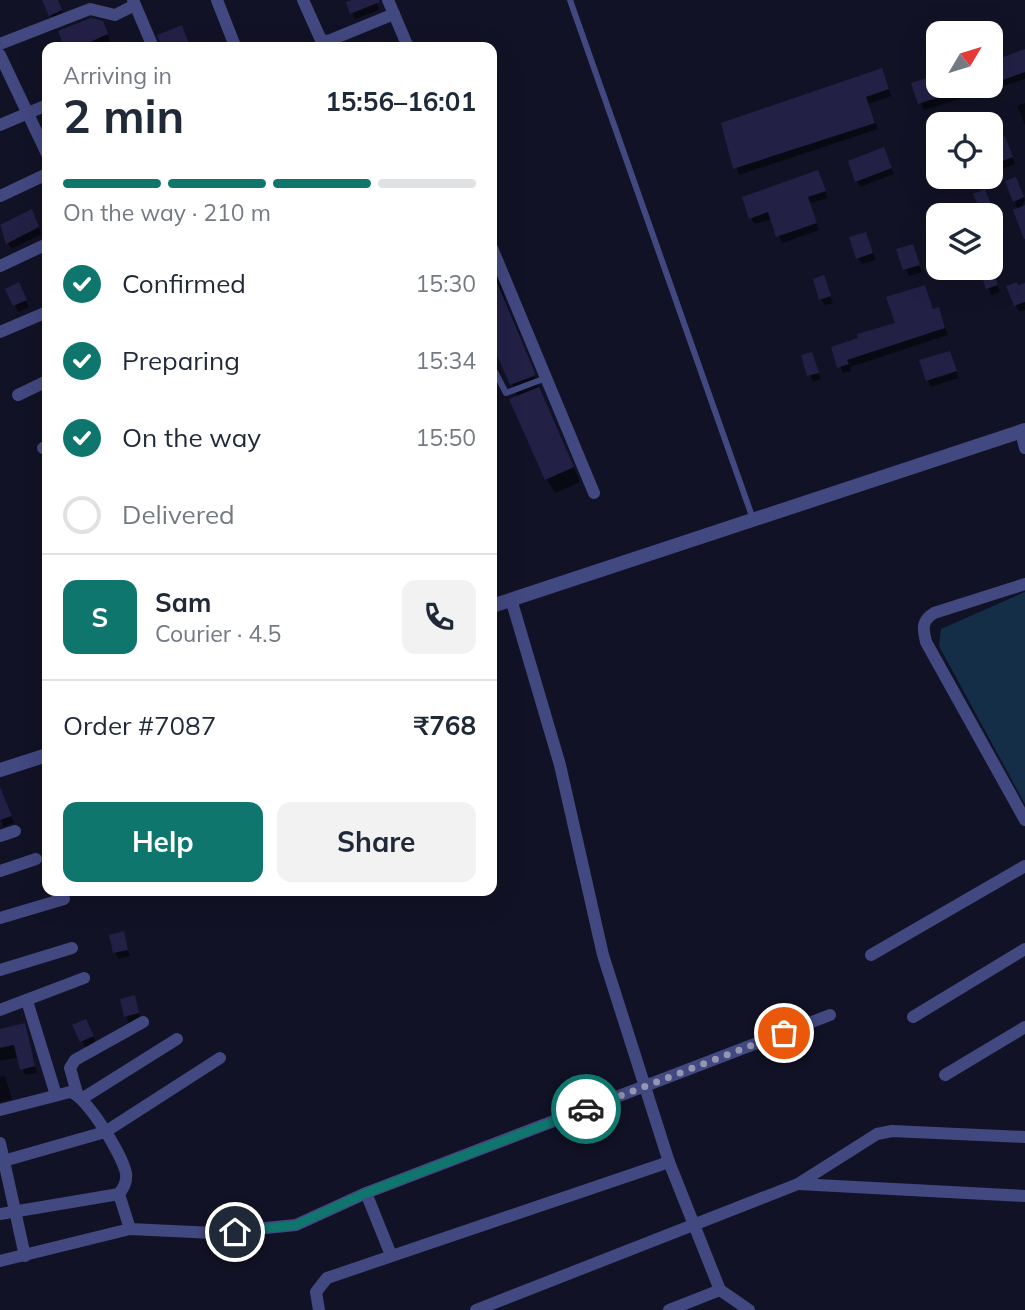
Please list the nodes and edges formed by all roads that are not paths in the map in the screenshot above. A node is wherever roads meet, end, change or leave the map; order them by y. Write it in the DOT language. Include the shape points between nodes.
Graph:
graph roads {
  1 [pos="217,0"];
  2 [pos="303,0"];
  3 [pos="388,0"];
  4 [pos="570,0"];
  5 [pos="134,2"];
  6 [pos="394,14"];
  7 [pos="151,42"];
  8 [pos="233,42"];
  9 [pos="406,42"];
  10 [pos="0,44"];
  11 [pos="0,55"];
  12 [pos="42,108"];
  13 [pos="29,114"];
  14 [pos="0,125"];
  15 [pos="42,143"];
  16 [pos="42,176"];
  17 [pos="0,196"];
  18 [pos="42,246"];
  19 [pos="497,260"];
  20 [pos="0,266"];
  21 [pos="42,314"];
  22 [pos="0,332"];
  23 [pos="497,376"];
  24 [pos="546,378"];
  25 [pos="42,383"];
  26 [pos="18,395"];
  27 [pos="1023,431"];
  28 [pos="1025,448"];
  29 [pos="594,493"];
  30 [pos="752,519"];
  31 [pos="1025,584"];
  32 [pos="511,599"];
  33 [pos="497,604"];
  34 [pos="42,757"];
  35 [pos="0,770"];
  36 [pos="1025,820"];
  37 [pos="15,831"];
  38 [pos="0,836"];
  39 [pos="36,859"];
  40 [pos="1025,866"];
  41 [pos="0,871"];
  42 [pos="64,899"];
  43 [pos="0,918"];
  44 [pos="72,948"];
  45 [pos="1025,948"];
  46 [pos="871,955"];
  47 [pos="0,970"];
  48 [pos="84,978"];
  49 [pos="27,1001"];
  50 [pos="0,1010"];
  51 [pos="830,1015"];
  52 [pos="913,1017"];
  53 [pos="143,1022"];
  54 [pos="1025,1027"];
  55 [pos="177,1039"];
  56 [pos="220,1058"];
  57 [pos="945,1074"];
  58 [pos="646,1086"];
  59 [pos="56,1095"];
  60 [pos="80,1096"];
  61 [pos="0,1110"];
  62 [pos="105,1132"];
  63 [pos="1025,1137"];
  64 [pos="0,1143"];
  65 [pos="2,1162"];
  66 [pos="669,1162"];
  67 [pos="798,1184"];
  68 [pos="366,1193"];
  69 [pos="119,1194"];
  70 [pos="1025,1196"];
  71 [pos="16,1211"];
  72 [pos="0,1214"];
  73 [pos="696,1223"];
  74 [pos="130,1229"];
  75 [pos="391,1255"];
  76 [pos="25,1256"];
  77 [pos="0,1261"];
  78 [pos="720,1290"];
  79 [pos="319,1310"];
  80 [pos="476,1310"];
  81 [pos="669,1310"];
  82 [pos="749,1310"];
  1 -- 8 [label="street"];
  2 -- 6 [label="street" via="321,40"];
  3 -- 6 [label="street"];
  4 -- 30 [label="lane"];
  5 -- 7 [label="street"];
  5 -- 10 [label="street" via="115,15 90,9"];
  6 -- 9 [label="street"];
  11 -- 13 [label="street"];
  12 -- 13 [label="street"];
  13 -- 14 [label="street"];
  13 -- 15 [label="street"];
  16 -- 17 [label="street"];
  18 -- 20 [label="street"];
  19 -- 24 [label="street"];
  21 -- 22 [label="street"];
  23 -- 24 [label="lane" via="506,393"];
  24 -- 29 [label="street"];
  25 -- 26 [label="street"];
  27 -- 28 [label="street"];
  27 -- 30 [label="street"];
  30 -- 32 [label="street"];
  31 -- 36 [label="street" via="934,613 923,627 926,642"];
  32 -- 33 [label="street"];
  32 -- 58 [label="street" via="559,765 603,955"];
  34 -- 35 [label="street"];
  37 -- 38 [label="street"];
  39 -- 41 [label="street"];
  40 -- 46 [label="street"];
  42 -- 43 [label="street"];
  44 -- 47 [label="street"];
  45 -- 52 [label="street"];
  48 -- 49 [label="street"];
  49 -- 50 [label="street"];
  49 -- 59 [label="street"];
  51 -- 58 [label="street"];
  53 -- 60 [label="street" via="75,1060 70,1068"];
  54 -- 57 [label="street"];
  55 -- 60 [label="street"];
  56 -- 62 [label="street"];
  58 -- 66 [label="street"];
  58 -- 68 [label="street"];
  59 -- 60 [label="street"];
  59 -- 61 [label="street"];
  60 -- 62 [label="street"];
  62 -- 65 [label="street"];
  62 -- 69 [label="street" via="126,1174"];
  63 -- 67 [label="street" via="892,1131 862,1142"];
  64 -- 65 [label="street"];
  65 -- 71 [label="street"];
  66 -- 73 [label="street"];
  66 -- 75 [label="street"];
  67 -- 70 [label="street"];
  67 -- 73 [label="street"];
  68 -- 74 [label="street" via="296,1225 214,1233"];
  68 -- 75 [label="street"];
  69 -- 71 [label="street"];
  69 -- 74 [label="street"];
  71 -- 72 [label="street"];
  71 -- 76 [label="street"];
  73 -- 78 [label="street"];
  73 -- 80 [label="street"];
  74 -- 76 [label="street"];
  75 -- 79 [label="street" via="327,1278 316,1292"];
  76 -- 77 [label="street"];
  78 -- 81 [label="street"];
  78 -- 82 [label="street"];
}
